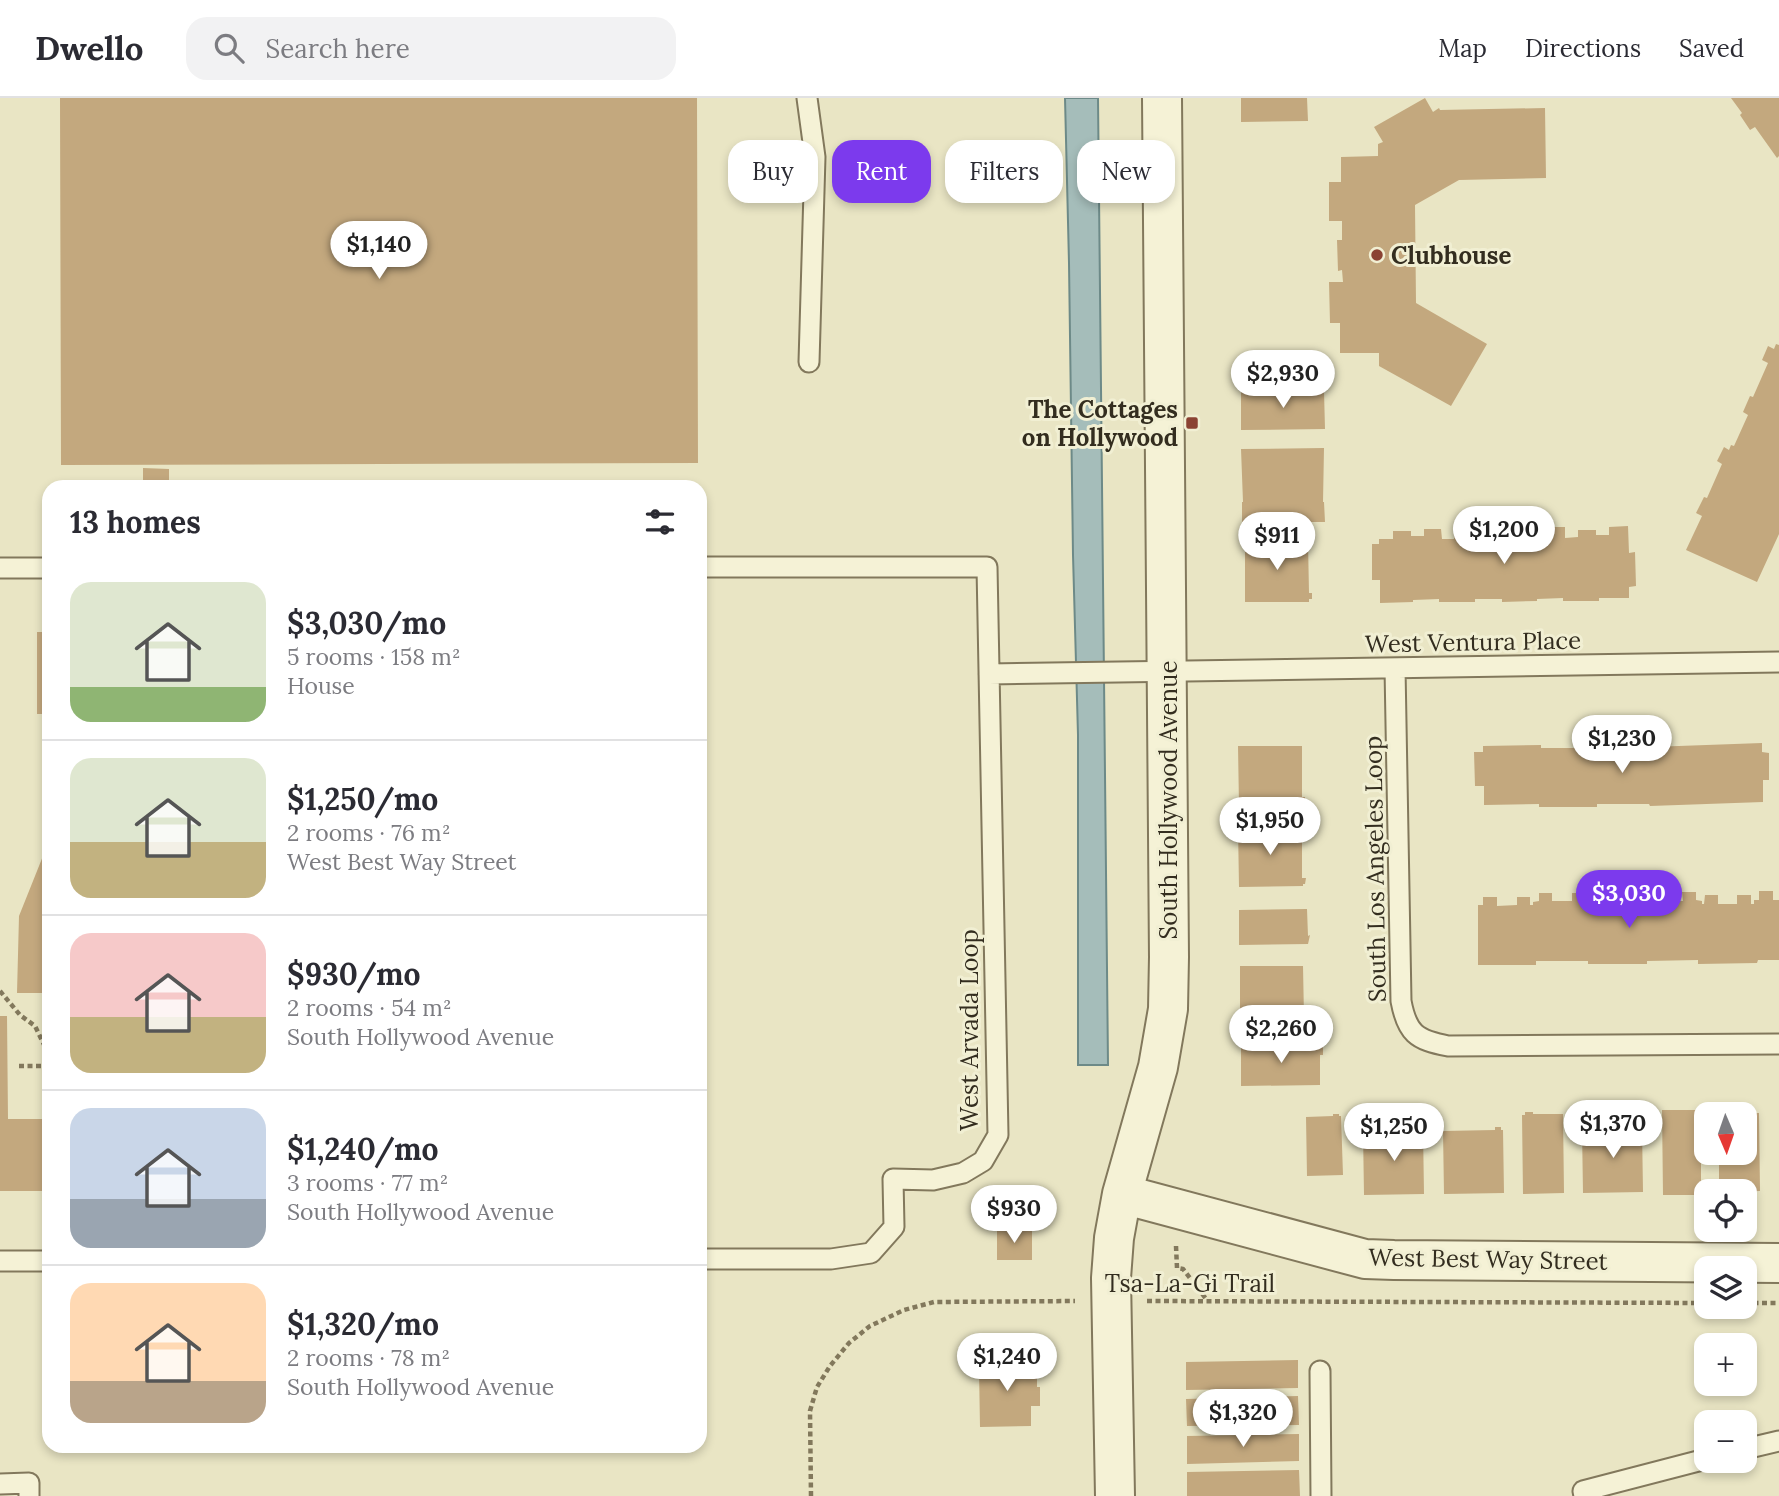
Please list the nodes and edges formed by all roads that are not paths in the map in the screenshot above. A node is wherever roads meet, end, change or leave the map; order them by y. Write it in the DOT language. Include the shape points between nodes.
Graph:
graph roads {
  1 [pos="807,98"];
  2 [pos="1163,98"];
  3 [pos="809,362"];
  4 [pos="707,567"];
  5 [pos="0,568"];
  6 [pos="42,568"];
  7 [pos="1779,662"];
  8 [pos="1395,668"];
  9 [pos="1167,671"];
  10 [pos="989,674"];
  11 [pos="1779,1044"];
  12 [pos="1122,1194"];
  13 [pos="707,1259"];
  14 [pos="0,1261"];
  15 [pos="42,1261"];
  16 [pos="1779,1263"];
  17 [pos="1320,1371"];
  18 [pos="1779,1441"];
  19 [pos="1757,1446"];
  20 [pos="1694,1462"];
  21 [pos="0,1484"];
  22 [pos="29,1496"];
  23 [pos="1115,1496"];
  24 [pos="1321,1496"];
  25 [pos="1584,1496"];
  1 -- 3 [label="lane" via="815,157"];
  2 -- 9 [label="street, South Hollywood Avenue"];
  4 -- 10 [label="lane, West Arvada Loop" via="987,567"];
  5 -- 6 [label="lane"];
  7 -- 8 [label="lane, West Ventura Place"];
  8 -- 9 [label="lane, West Ventura Place"];
  8 -- 11 [label="lane, South Los Angeles Loop" via="1401,1001 1412,1032 1427,1042 1448,1046"];
  9 -- 10 [label="lane"];
  9 -- 12 [label="street, South Hollywood Avenue" via="1168,1009 1158,1067"];
  10 -- 13 [label="lane, West Arvada Loop" via="998,1135 984,1161 963,1173 933,1180 892,1180 894,1227 871,1253 831,1259"];
  12 -- 16 [label="street, West Best Way Street" via="1365,1258"];
  12 -- 23 [label="street, South Hollywood Avenue" via="1111,1278"];
  14 -- 15 [label="lane"];
  17 -- 24 [label="lane"];
  18 -- 19 [label="lane"];
  20 -- 25 [label="lane" via="1583,1491"];
  21 -- 22 [label="lane" via="29,1483"];
}
